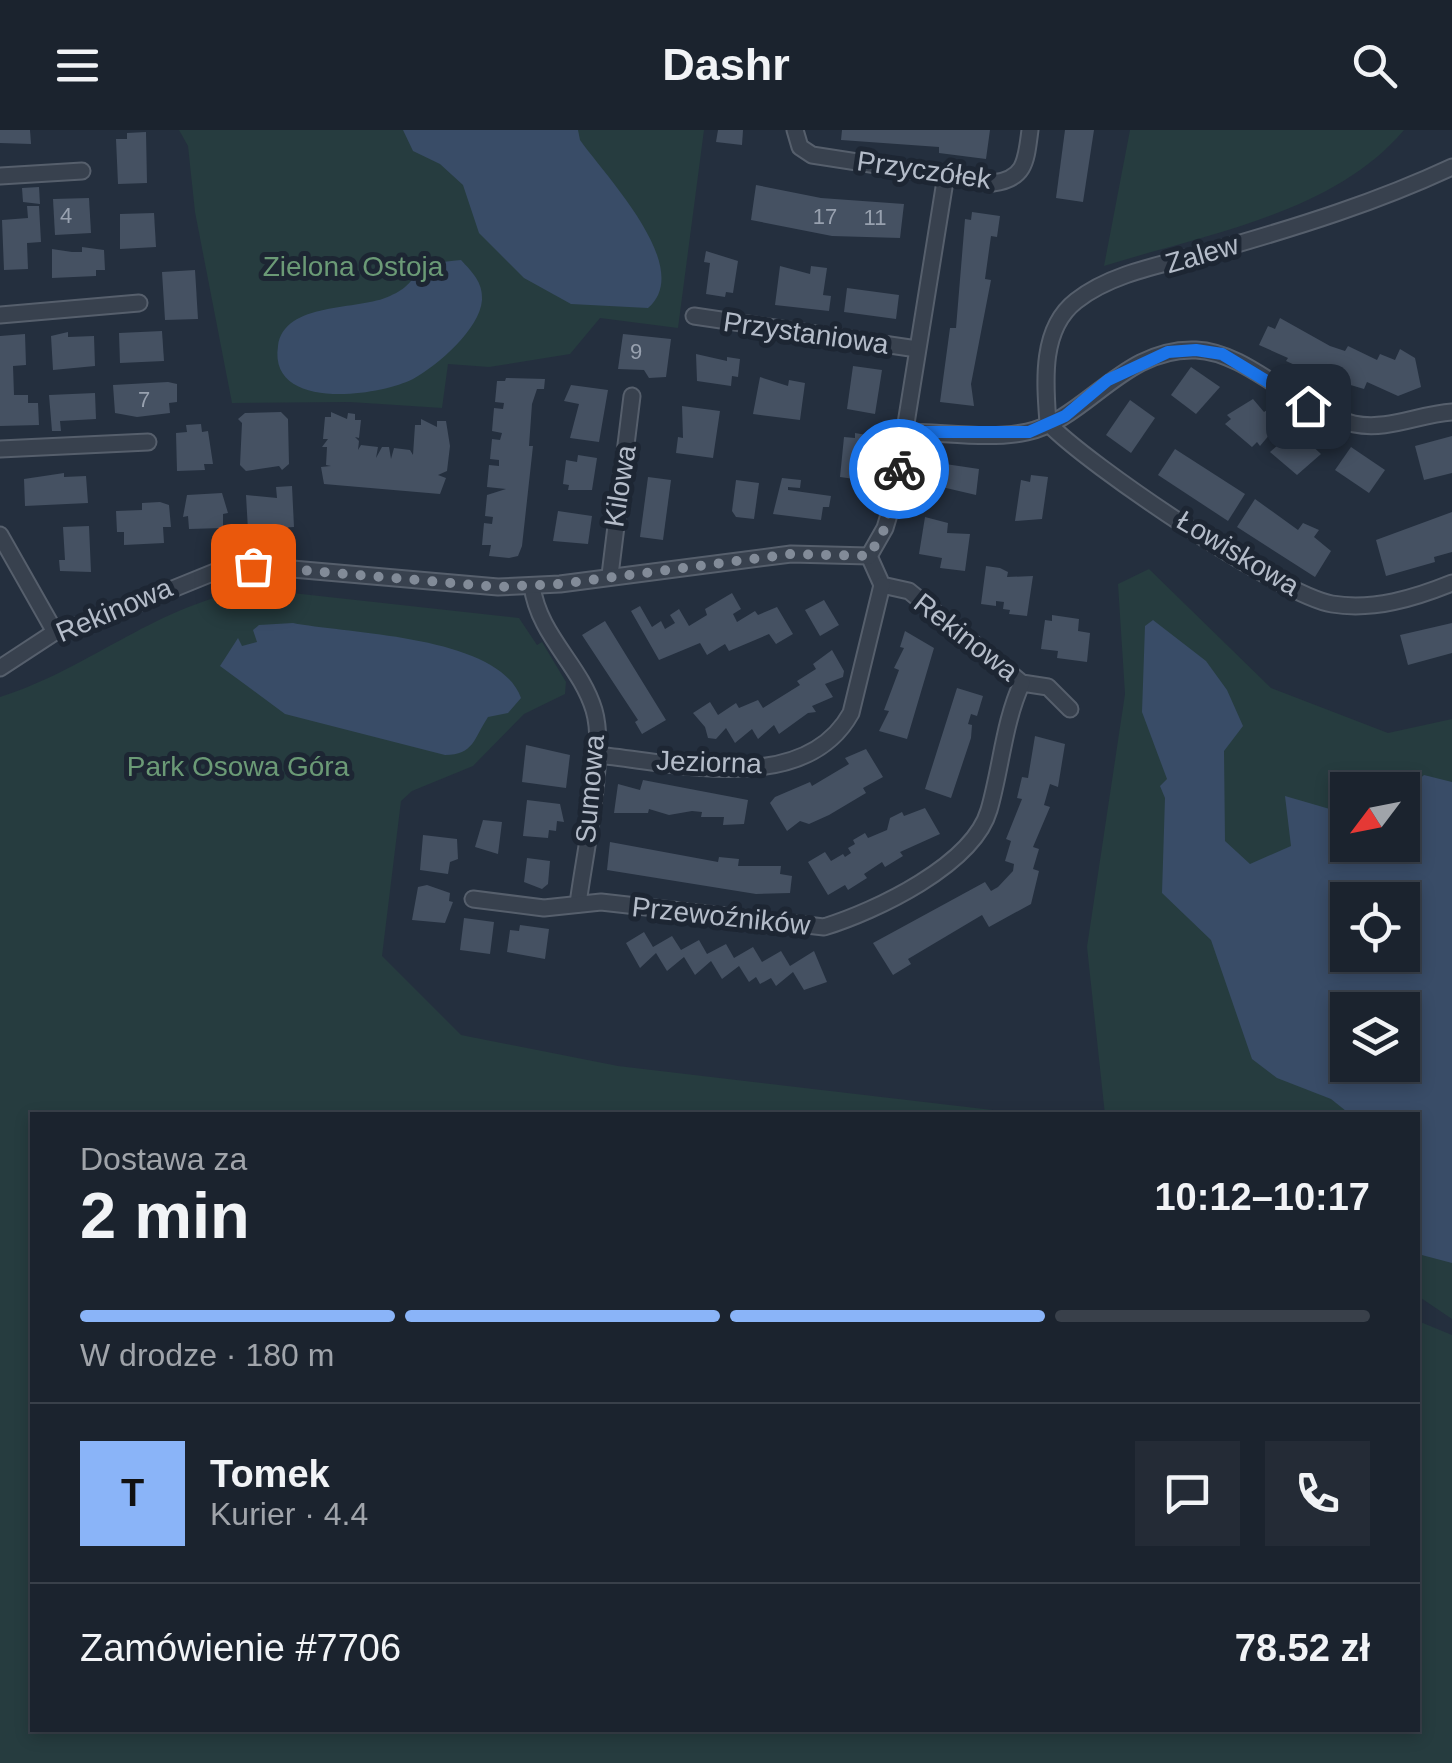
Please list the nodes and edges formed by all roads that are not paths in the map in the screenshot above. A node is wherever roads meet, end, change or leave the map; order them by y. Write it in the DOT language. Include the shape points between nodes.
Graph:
graph roads {
  1 [pos="796,130"];
  2 [pos="1030,130"];
  3 [pos="1452,168"];
  4 [pos="82,171"];
  5 [pos="0,176"];
  6 [pos="946,176"];
  7 [pos="139,303"];
  8 [pos="0,315"];
  9 [pos="694,316"];
  10 [pos="917,349"];
  11 [pos="632,396"];
  12 [pos="1452,412"];
  13 [pos="1048,423"];
  14 [pos="905,432"];
  15 [pos="148,442"];
  16 [pos="0,450"];
  17 [pos="0,535"];
  18 [pos="869,556"];
  19 [pos="610,576"];
  20 [pos="1452,583"];
  21 [pos="532,586"];
  22 [pos="882,586"];
  23 [pos="55,632"];
  24 [pos="0,668"];
  25 [pos="1022,683"];
  26 [pos="1070,709"];
  27 [pos="596,754"];
  28 [pos="473,899"];
  29 [pos="578,904"];
  1 -- 6 [label="street, Przyczółek" via="800,147 812,155"];
  2 -- 6 [label="street, Przyczółek" via="1026,160 1012,180"];
  3 -- 13 [label="street, Zalew" via="1362,207 1128,275 1076,300 1054,329 1049,349"];
  4 -- 5 [label="street"];
  6 -- 10 [label="street"];
  7 -- 8 [label="street"];
  9 -- 10 [label="street, Przystaniowa"];
  10 -- 14 [label="street"];
  11 -- 19 [label="street, Kilowa"];
  12 -- 13 [label="street" via="1391,425 1347,422 1282,393 1222,354 1196,350 1168,352 1108,380"];
  13 -- 14 [label="street" via="1019,433"];
  13 -- 20 [label="street, Łowiskowa" via="1091,460 1291,589 1330,604 1366,606"];
  14 -- 18 [label="street" via="890,514"];
  15 -- 16 [label="street"];
  17 -- 23 [label="street"];
  18 -- 19 [label="street, Rekinowa" via="791,554"];
  18 -- 22 [label="street, Rekinowa"];
  19 -- 21 [label="street, Rekinowa"];
  21 -- 23 [label="street, Rekinowa" via="222,568"];
  21 -- 27 [label="street, Sumowa" via="536,610 595,712"];
  22 -- 25 [label="street, Rekinowa" via="909,591"];
  22 -- 27 [label="street, Jeziorna" via="852,712 816,748 779,764 750,767"];
  23 -- 24 [label="street, Rekinowa"];
  25 -- 26 [label="street, Rekinowa" via="1048,688"];
  25 -- 29 [label="street, Przewoźników" via="988,814 974,843 854,918 824,927"];
  27 -- 29 [label="street, Sumowa"];
  28 -- 29 [label="street" via="544,908"];
}
